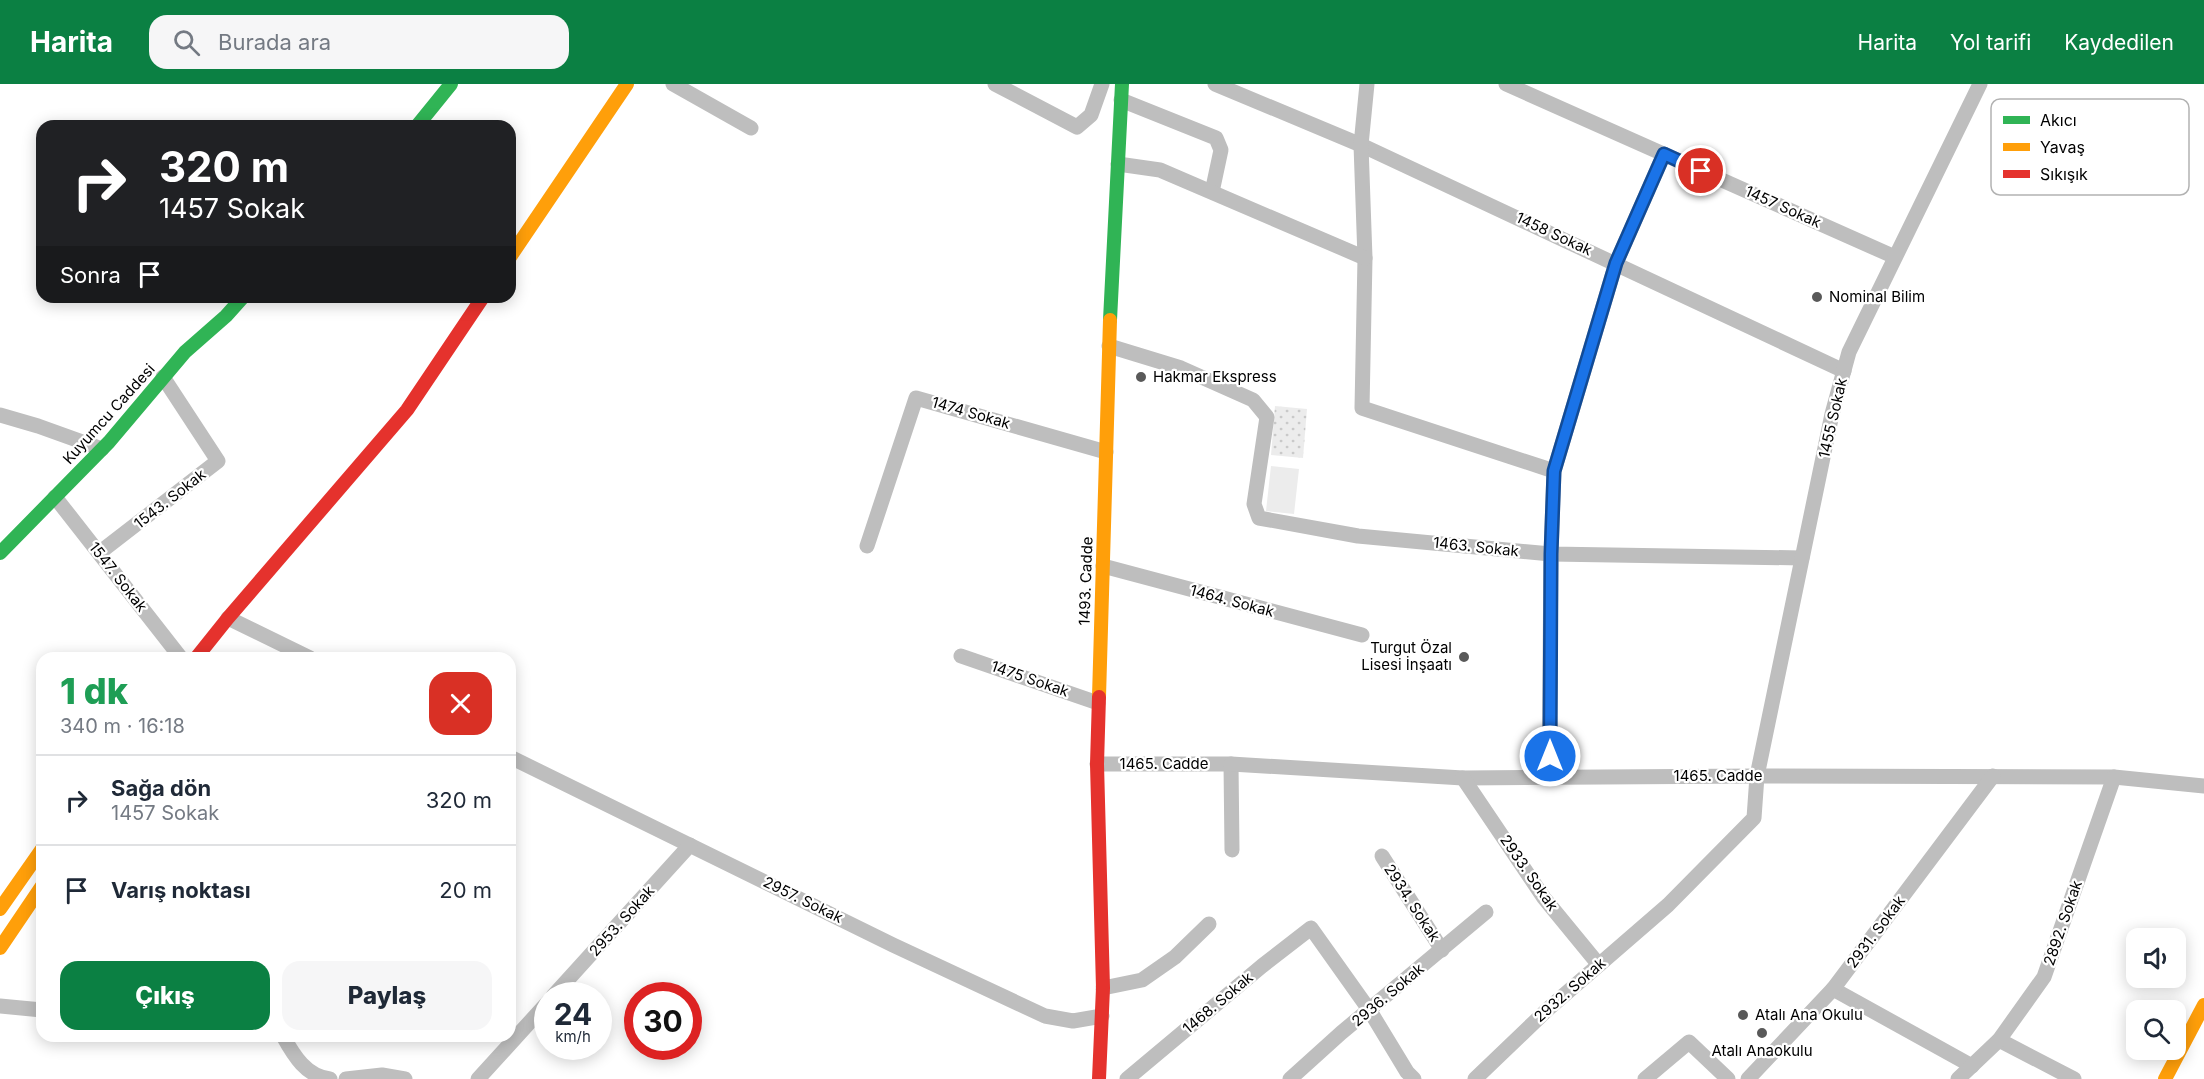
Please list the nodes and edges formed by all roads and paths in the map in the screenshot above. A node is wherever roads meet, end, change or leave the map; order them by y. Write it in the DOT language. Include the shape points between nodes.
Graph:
graph roads {
  1 [pos="451,84"];
  2 [pos="614,84"];
  3 [pos="627,84"];
  4 [pos="673,84"];
  5 [pos="994,84"];
  6 [pos="1122,84"];
  7 [pos="1215,84"];
  8 [pos="1367,84"];
  9 [pos="1506,84"];
  10 [pos="1980,84"];
  11 [pos="1100,85"];
  12 [pos="1527,88"];
  13 [pos="1121,100"];
  14 [pos="422,120"];
  15 [pos="751,128"];
  16 [pos="1361,145"];
  17 [pos="1664,154"];
  18 [pos="1118,164"];
  19 [pos="1212,192"];
  20 [pos="516,223"];
  21 [pos="516,248"];
  22 [pos="1895,257"];
  23 [pos="1365,258"];
  24 [pos="1616,263"];
  25 [pos="238,303"];
  26 [pos="479,303"];
  27 [pos="1109,346"];
  28 [pos="1844,371"];
  29 [pos="163,377"];
  30 [pos="0,415"];
  31 [pos="102,449"];
  32 [pos="1106,452"];
  33 [pos="1554,471"];
  34 [pos="55,496"];
  35 [pos="867,546"];
  36 [pos="0,553"];
  37 [pos="99,553"];
  38 [pos="1551,554"];
  39 [pos="1802,558"];
  40 [pos="1102,567"];
  41 [pos="240,583"];
  42 [pos="228,618"];
  43 [pos="1362,635"];
  44 [pos="175,652"];
  45 [pos="185,652"];
  46 [pos="201,652"];
  47 [pos="298,652"];
  48 [pos="961,656"];
  49 [pos="1098,703"];
  50 [pos="516,760"];
  51 [pos="1097,764"];
  52 [pos="1231,764"];
  53 [pos="1757,776"];
  54 [pos="1994,776"];
  55 [pos="1550,777"];
  56 [pos="2114,777"];
  57 [pos="1463,778"];
  58 [pos="2204,786"];
  59 [pos="690,845"];
  60 [pos="1232,850"];
  61 [pos="1382,856"];
  62 [pos="36,858"];
  63 [pos="36,895"];
  64 [pos="0,909"];
  65 [pos="1486,912"];
  66 [pos="1209,924"];
  67 [pos="0,948"];
  68 [pos="1442,950"];
  69 [pos="1599,965"];
  70 [pos="566,982"];
  71 [pos="1103,988"];
  72 [pos="1833,989"];
  73 [pos="2204,1005"];
  74 [pos="0,1006"];
  75 [pos="36,1009"];
  76 [pos="1370,1011"];
  77 [pos="1102,1016"];
  78 [pos="534,1017"];
  79 [pos="516,1037"];
  80 [pos="1999,1040"];
  81 [pos="286,1042"];
  82 [pos="512,1042"];
  83 [pos="1972,1066"];
  84 [pos="330,1079"];
  85 [pos="346,1079"];
  86 [pos="405,1079"];
  87 [pos="478,1079"];
  88 [pos="1099,1079"];
  89 [pos="1127,1079"];
  90 [pos="1290,1079"];
  91 [pos="1414,1079"];
  92 [pos="1475,1079"];
  93 [pos="1645,1079"];
  94 [pos="1728,1079"];
  95 [pos="1748,1079"];
  96 [pos="1958,1079"];
  97 [pos="2074,1079"];
  98 [pos="2165,1079"];
  1 -- 14 [label="main road"];
  2 -- 20 [label="main road"];
  3 -- 21 [label="main road"];
  4 -- 15 [label="street"];
  5 -- 11 [label="street" via="1077,127 1091,115"];
  6 -- 13 [label="main road, 1493. Cadde"];
  7 -- 16 [label="street, 1458 Sokak"];
  8 -- 16 [label="street"];
  9 -- 12 [label="street, 1457 Sokak"];
  10 -- 22 [label="street, 1455 Sokak"];
  12 -- 17 [label="street, 1457 Sokak"];
  13 -- 18 [label="main road, 1493. Cadde"];
  13 -- 19 [label="street" via="1216,138 1221,150"];
  16 -- 23 [label="street"];
  16 -- 24 [label="street, 1458 Sokak"];
  17 -- 22 [label="street, 1457 Sokak"];
  17 -- 24 [label="street"];
  18 -- 19 [label="street" via="1160,170"];
  18 -- 27 [label="main road, 1493. Cadde"];
  19 -- 23 [label="street"];
  22 -- 28 [label="street, 1455 Sokak" via="1849,352"];
  23 -- 33 [label="street" via="1362,408"];
  24 -- 28 [label="street, 1458 Sokak"];
  24 -- 33 [label="street"];
  25 -- 29 [label="main road, Kuyumcu Caddesi"];
  26 -- 42 [label="main road" via="407,410"];
  27 -- 32 [label="main road, 1493. Cadde"];
  27 -- 38 [label="street, 1463. Sokak" via="1181,368 1253,400 1267,417 1254,504 1259,518 1358,536"];
  28 -- 39 [label="street, 1455 Sokak"];
  29 -- 31 [label="main road, Kuyumcu Caddesi"];
  29 -- 37 [label="street, 1543. Sokak" via="218,461"];
  30 -- 31 [label="street"];
  31 -- 34 [label="main road, Kuyumcu Caddesi"];
  32 -- 35 [label="street, 1474 Sokak" via="916,398"];
  32 -- 40 [label="main road, 1493. Cadde"];
  33 -- 38 [label="street"];
  34 -- 36 [label="main road, Kuyumcu Caddesi"];
  34 -- 37 [label="street, 1547. Sokak"];
  37 -- 44 [label="street, 1547. Sokak"];
  38 -- 39 [label="street, 1463. Sokak"];
  38 -- 55 [label="street"];
  39 -- 53 [label="street, 1455 Sokak"];
  40 -- 43 [label="street, 1464. Sokak"];
  40 -- 49 [label="main road, 1493. Cadde"];
  41 -- 45 [label="main road"];
  42 -- 46 [label="main road"];
  42 -- 47 [label="street"];
  48 -- 49 [label="street, 1475 Sokak"];
  49 -- 51 [label="main road, 1493. Cadde"];
  50 -- 59 [label="street, 2957. Sokak"];
  51 -- 52 [label="street, 1465. Cadde"];
  51 -- 71 [label="main road, 1493. Cadde"];
  52 -- 57 [label="street, 1465. Cadde"];
  52 -- 60 [label="street"];
  53 -- 54 [label="street, 1465. Cadde"];
  53 -- 55 [label="street, 1465. Cadde"];
  53 -- 69 [label="street, 2932. Sokak" via="1754,818 1668,905"];
  54 -- 56 [label="street, 1465. Cadde"];
  54 -- 72 [label="street, 2931. Sokak"];
  55 -- 57 [label="street, 1465. Cadde"];
  56 -- 58 [label="street, 1465. Cadde"];
  56 -- 80 [label="street, 2892. Sokak" via="2044,977"];
  57 -- 69 [label="street, 2933. Sokak" via="1544,898"];
  59 -- 70 [label="street, 2953. Sokak"];
  59 -- 77 [label="street, 2957. Sokak" via="1045,1016 1073,1021"];
  61 -- 68 [label="street, 2934. Sokak"];
  62 -- 64 [label="main road"];
  63 -- 67 [label="main road"];
  65 -- 68 [label="street, 2936. Sokak"];
  66 -- 71 [label="street" via="1175,957 1142,980"];
  68 -- 76 [label="street, 2936. Sokak"];
  69 -- 92 [label="street, 2932. Sokak"];
  71 -- 77 [label="main road, 1493. Cadde"];
  72 -- 83 [label="street"];
  72 -- 95 [label="street, 2931. Sokak"];
  73 -- 98 [label="main road"];
  74 -- 75 [label="street"];
  76 -- 89 [label="street, 1468. Sokak" via="1311,928"];
  76 -- 90 [label="street, 2936. Sokak"];
  76 -- 91 [label="street"];
  77 -- 88 [label="main road, 1493. Cadde"];
  78 -- 79 [label="street"];
  80 -- 83 [label="street, 2892. Sokak"];
  80 -- 97 [label="street"];
  81 -- 84 [label="street" via="297,1060 319,1077"];
  82 -- 87 [label="street"];
  83 -- 96 [label="street, 2892. Sokak"];
  85 -- 86 [label="street" via="382,1075"];
  93 -- 94 [label="street" via="1689,1042"];
}
